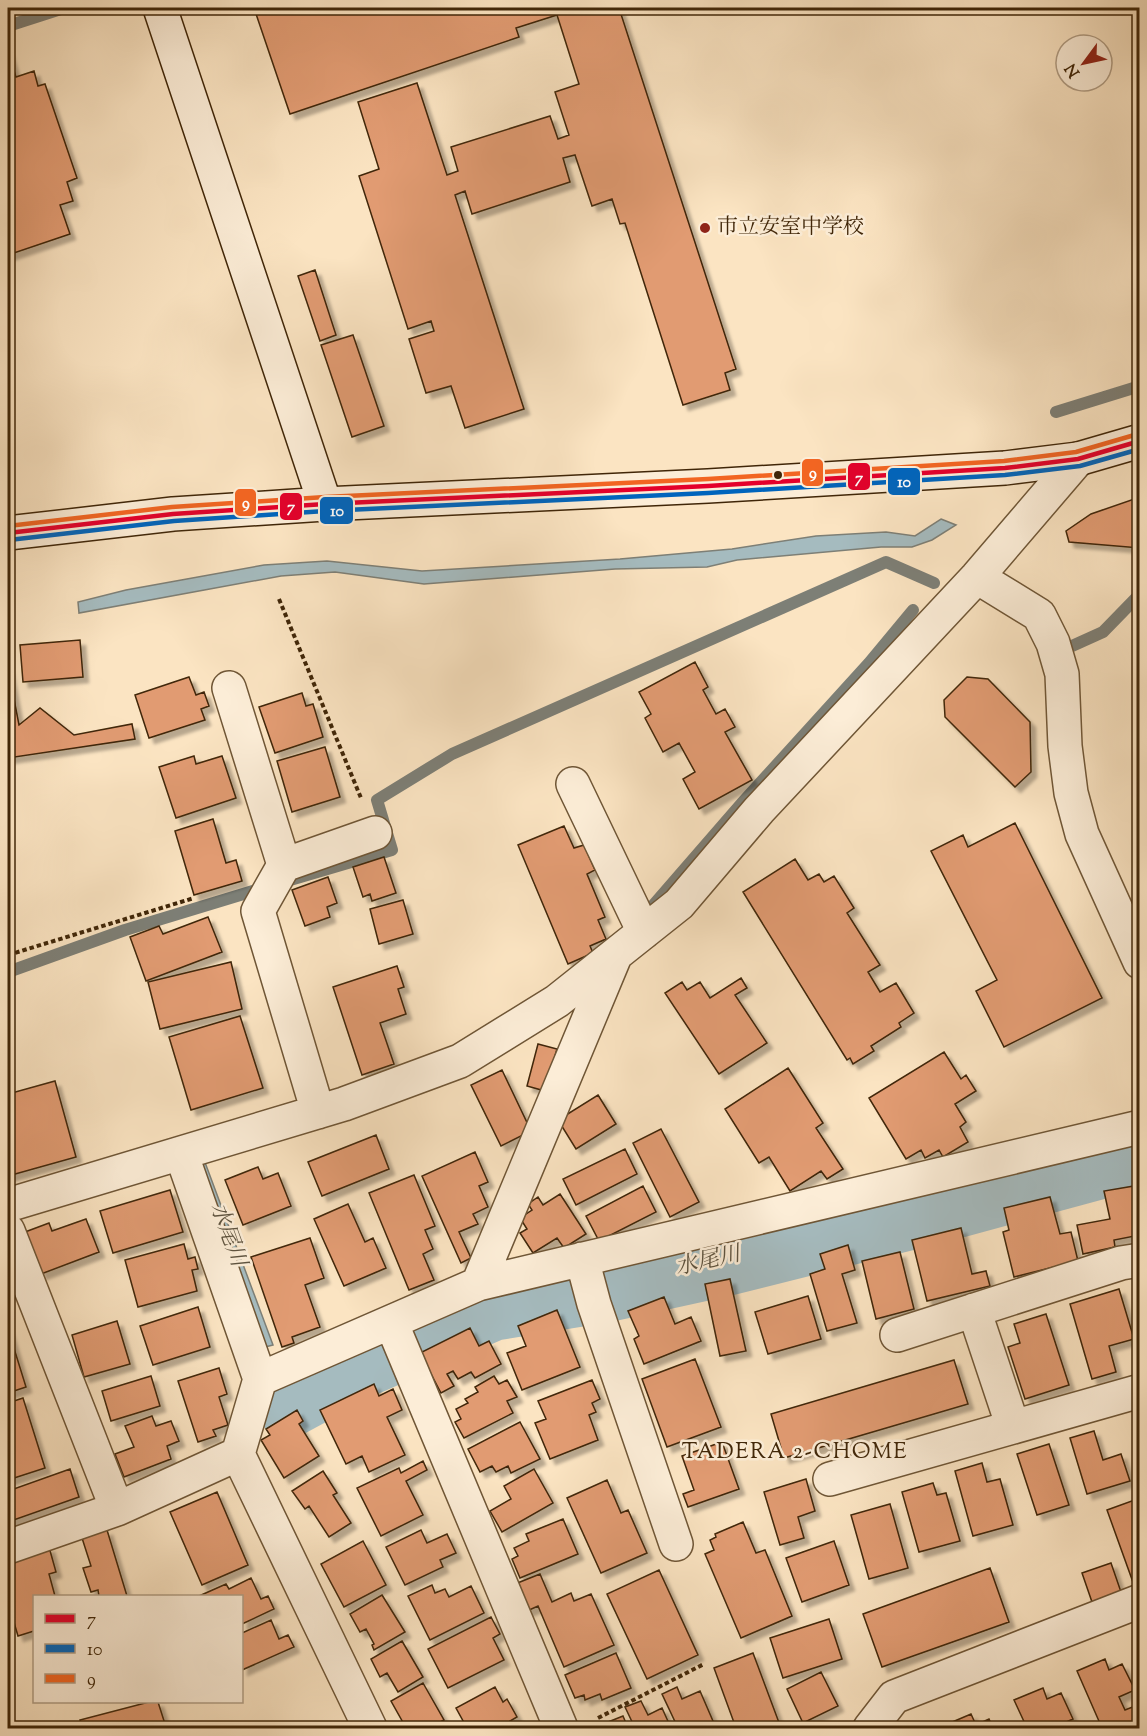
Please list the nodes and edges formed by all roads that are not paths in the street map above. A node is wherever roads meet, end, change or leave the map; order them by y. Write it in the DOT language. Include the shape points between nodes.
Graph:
graph roads {
  1 [pos="160,8"];
  2 [pos="1140,441"];
  3 [pos="1078,459"];
  4 [pos="325,504"];
  5 [pos="8,533"];
  6 [pos="977,577"];
  7 [pos="229,688"];
  8 [pos="573,784"];
  9 [pos="375,833"];
  10 [pos="284,865"];
  11 [pos="639,923"];
  12 [pos="615,955"];
  13 [pos="1140,962"];
  14 [pos="318,1112"];
  15 [pos="1140,1126"];
  16 [pos="181,1153"];
  17 [pos="8,1205"];
  18 [pos="8,1231"];
  19 [pos="582,1259"];
  20 [pos="1140,1260"];
  21 [pos="477,1284"];
  22 [pos="974,1310"];
  23 [pos="391,1322"];
  24 [pos="897,1335"];
  25 [pos="260,1379"];
  26 [pos="1140,1390"];
  27 [pos="1013,1427"];
  28 [pos="238,1454"];
  29 [pos="830,1479"];
  30 [pos="117,1509"];
  31 [pos="676,1544"];
  32 [pos="8,1547"];
  33 [pos="1140,1601"];
  34 [pos="370,1728"];
  35 [pos="561,1728"];
  36 [pos="870,1728"];
  1 -- 4 [label="street"];
  2 -- 3 [label="street"];
  3 -- 4 [label="street" via="1005,468 696,487"];
  3 -- 6 [label="street"];
  4 -- 5 [label="street" via="173,514"];
  6 -- 11 [label="street" via="759,810 679,904"];
  6 -- 13 [label="street" via="1039,615 1053,643 1062,674 1071,793 1082,834"];
  7 -- 10 [label="street"];
  8 -- 11 [label="street"];
  9 -- 10 [label="street"];
  10 -- 14 [label="street" via="258,910"];
  11 -- 12 [label="street"];
  12 -- 14 [label="street" via="557,1001 460,1061"];
  12 -- 21 [label="street"];
  14 -- 16 [label="street"];
  15 -- 19 [label="street"];
  16 -- 17 [label="street"];
  16 -- 25 [label="street"];
  18 -- 30 [label="street"];
  19 -- 21 [label="street"];
  19 -- 31 [label="street"];
  20 -- 22 [label="street"];
  21 -- 23 [label="street"];
  22 -- 24 [label="street"];
  22 -- 27 [label="street"];
  23 -- 25 [label="street"];
  23 -- 35 [label="street"];
  25 -- 28 [label="street"];
  26 -- 27 [label="street"];
  27 -- 29 [label="street"];
  28 -- 30 [label="street"];
  28 -- 34 [label="street"];
  30 -- 32 [label="street"];
  33 -- 36 [label="street" via="894,1697"];
}
